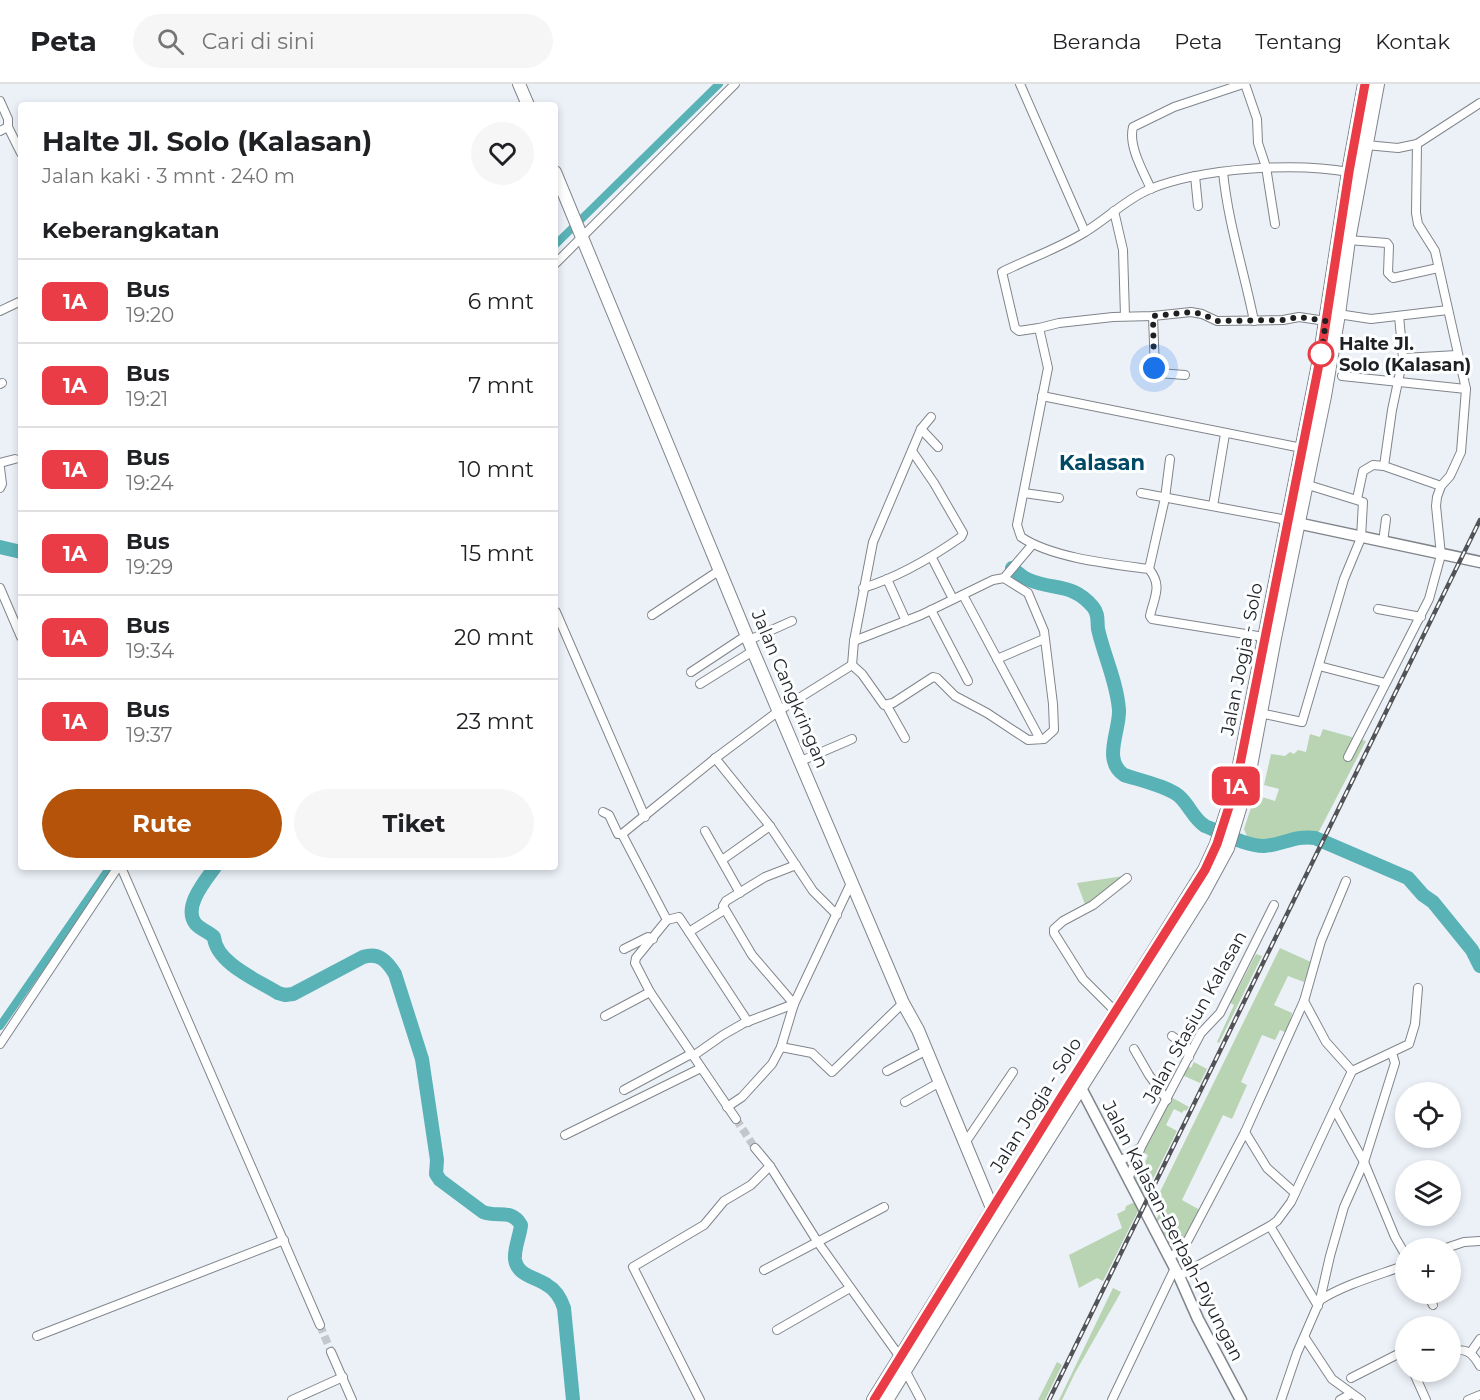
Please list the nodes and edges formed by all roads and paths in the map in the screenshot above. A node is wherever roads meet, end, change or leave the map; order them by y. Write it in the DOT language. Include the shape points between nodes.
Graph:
graph roads {
  1 [pos="519,84"];
  2 [pos="735,84"];
  3 [pos="1020,84"];
  4 [pos="1244,84"];
  5 [pos="1365,84"];
  6 [pos="1377,84"];
  7 [pos="0,101"];
  8 [pos="527,102"];
  9 [pos="1480,103"];
  10 [pos="4,129"];
  11 [pos="1417,144"];
  12 [pos="1366,145"];
  13 [pos="18,149"];
  14 [pos="1266,167"];
  15 [pos="1223,172"];
  16 [pos="1349,172"];
  17 [pos="1195,176"];
  18 [pos="558,179"];
  19 [pos="1150,189"];
  20 [pos="1198,206"];
  21 [pos="1114,211"];
  22 [pos="1275,224"];
  23 [pos="1085,232"];
  24 [pos="582,233"];
  25 [pos="1348,240"];
  26 [pos="558,261"];
  27 [pos="1438,268"];
  28 [pos="18,302"];
  29 [pos="1448,310"];
  30 [pos="0,311"];
  31 [pos="1125,316"];
  32 [pos="1153,316"];
  33 [pos="1399,316"];
  34 [pos="1332,318"];
  35 [pos="1254,321"];
  36 [pos="1039,328"];
  37 [pos="1457,355"];
  38 [pos="1403,358"];
  39 [pos="1185,375"];
  40 [pos="1342,376"];
  41 [pos="1398,383"];
  42 [pos="1466,389"];
  43 [pos="1042,396"];
  44 [pos="931,417"];
  45 [pos="921,429"];
  46 [pos="1225,434"];
  47 [pos="939,447"];
  48 [pos="912,451"];
  49 [pos="1304,454"];
  50 [pos="15,459"];
  51 [pos="1170,459"];
  52 [pos="0,463"];
  53 [pos="1384,466"];
  54 [pos="0,468"];
  55 [pos="1305,484"];
  56 [pos="1441,486"];
  57 [pos="0,488"];
  58 [pos="1024,493"];
  59 [pos="1141,493"];
  60 [pos="1059,498"];
  61 [pos="1165,498"];
  62 [pos="1357,499"];
  63 [pos="1213,506"];
  64 [pos="1386,519"];
  65 [pos="1292,522"];
  66 [pos="1360,538"];
  67 [pos="1383,542"];
  68 [pos="1032,544"];
  69 [pos="1441,555"];
  70 [pos="932,558"];
  71 [pos="1480,562"];
  72 [pos="1149,569"];
  73 [pos="720,570"];
  74 [pos="1004,578"];
  75 [pos="887,579"];
  76 [pos="0,588"];
  77 [pos="863,588"];
  78 [pos="963,595"];
  79 [pos="953,599"];
  80 [pos="1378,609"];
  81 [pos="931,610"];
  82 [pos="652,615"];
  83 [pos="558,617"];
  84 [pos="1421,617"];
  85 [pos="792,621"];
  86 [pos="906,621"];
  87 [pos="18,630"];
  88 [pos="1264,637"];
  89 [pos="1044,639"];
  90 [pos="854,641"];
  91 [pos="750,642"];
  92 [pos="997,659"];
  93 [pos="852,665"];
  94 [pos="1319,666"];
  95 [pos="690,672"];
  96 [pos="968,681"];
  97 [pos="1385,683"];
  98 [pos="700,684"];
  99 [pos="887,706"];
  100 [pos="780,710"];
  101 [pos="1260,713"];
  102 [pos="905,738"];
  103 [pos="852,739"];
  104 [pos="1040,740"];
  105 [pos="1348,757"];
  106 [pos="715,758"];
  107 [pos="801,761"];
  108 [pos="603,812"];
  109 [pos="1233,815"];
  110 [pos="645,817"];
  111 [pos="770,826"];
  112 [pos="705,831"];
  113 [pos="622,834"];
  114 [pos="1222,846"];
  115 [pos="722,860"];
  116 [pos="796,865"];
  117 [pos="117,870"];
  118 [pos="120,870"];
  119 [pos="1127,878"];
  120 [pos="852,881"];
  121 [pos="1346,881"];
  122 [pos="740,893"];
  123 [pos="1274,905"];
  124 [pos="724,910"];
  125 [pos="837,915"];
  126 [pos="668,920"];
  127 [pos="689,932"];
  128 [pos="1247,935"];
  129 [pos="653,939"];
  130 [pos="1252,945"];
  131 [pos="624,949"];
  132 [pos="1418,988"];
  133 [pos="650,992"];
  134 [pos="1304,1001"];
  135 [pos="903,1003"];
  136 [pos="794,1004"];
  137 [pos="1116,1012"];
  138 [pos="605,1016"];
  139 [pos="748,1022"];
  140 [pos="1172,1036"];
  141 [pos="0,1044"];
  142 [pos="781,1047"];
  143 [pos="1134,1049"];
  144 [pos="927,1050"];
  145 [pos="1392,1053"];
  146 [pos="692,1055"];
  147 [pos="1189,1057"];
  148 [pos="701,1068"];
  149 [pos="887,1071"];
  150 [pos="1352,1071"];
  151 [pos="1013,1072"];
  152 [pos="940,1082"];
  153 [pos="1076,1084"];
  154 [pos="624,1090"];
  155 [pos="1167,1100"];
  156 [pos="905,1102"];
  157 [pos="728,1107"];
  158 [pos="1335,1110"];
  159 [pos="736,1119"];
  160 [pos="1245,1132"];
  161 [pos="564,1135"];
  162 [pos="965,1143"];
  163 [pos="1141,1146"];
  164 [pos="755,1148"];
  165 [pos="1120,1160"];
  166 [pos="1364,1162"];
  167 [pos="770,1166"];
  168 [pos="1129,1177"];
  169 [pos="1295,1193"];
  170 [pos="884,1207"];
  171 [pos="997,1211"];
  172 [pos="1270,1226"];
  173 [pos="1396,1238"];
  174 [pos="284,1240"];
  175 [pos="817,1241"];
  176 [pos="1480,1241"];
  177 [pos="1461,1243"];
  178 [pos="1170,1257"];
  179 [pos="1395,1269"];
  180 [pos="764,1270"];
  181 [pos="1177,1272"];
  182 [pos="850,1288"];
  183 [pos="1317,1302"];
  184 [pos="320,1325"];
  185 [pos="777,1330"];
  186 [pos="37,1336"];
  187 [pos="1305,1338"];
  188 [pos="1480,1339"];
  189 [pos="1461,1349"];
  190 [pos="331,1352"];
  191 [pos="1471,1352"];
  192 [pos="1395,1356"];
  193 [pos="902,1364"];
  194 [pos="1480,1366"];
  195 [pos="343,1377"];
  196 [pos="1352,1378"];
  197 [pos="1418,1382"];
  198 [pos="1351,1394"];
  199 [pos="1480,1395"];
  200 [pos="292,1400"];
  201 [pos="352,1400"];
  202 [pos="700,1400"];
  203 [pos="874,1400"];
  204 [pos="886,1400"];
  205 [pos="921,1400"];
  206 [pos="1112,1400"];
  207 [pos="1241,1400"];
  208 [pos="1281,1400"];
  209 [pos="1340,1400"];
  210 [pos="1360,1400"];
  211 [pos="1426,1400"];
  212 [pos="1468,1400"];
  1 -- 8 [label="main road"];
  2 -- 24 [label="street"];
  3 -- 23 [label="street"];
  4 -- 14 [label="street" via="1257,119 1258,143"];
  4 -- 19 [label="street" via="1174,107 1133,127 1140,164"];
  5 -- 16 [label="highway, Jalan Jogja - Solo"];
  6 -- 12 [label="highway, Jalan Jogja - Solo"];
  7 -- 10 [label="street" via="8,119"];
  9 -- 11 [label="street"];
  10 -- 13 [label="street"];
  11 -- 12 [label="street" via="1398,148"];
  11 -- 27 [label="street" via="1416,213 1422,232 1435,251"];
  12 -- 25 [label="highway, Jalan Jogja - Solo"];
  14 -- 15 [label="street"];
  14 -- 16 [label="street"];
  14 -- 22 [label="street"];
  15 -- 17 [label="street"];
  15 -- 35 [label="street" via="1232,233"];
  16 -- 34 [label="highway, Jalan Jogja - Solo"];
  17 -- 19 [label="street"];
  17 -- 20 [label="street"];
  18 -- 24 [label="main road, Jalan Cangkringan"];
  19 -- 21 [label="street"];
  21 -- 23 [label="street"];
  21 -- 31 [label="street" via="1123,250"];
  23 -- 36 [label="street" via="1002,272 1015,328"];
  24 -- 26 [label="street"];
  24 -- 73 [label="main road, Jalan Cangkringan"];
  25 -- 27 [label="street" via="1387,243 1388,273 1393,278"];
  25 -- 34 [label="highway, Jalan Jogja - Solo"];
  27 -- 29 [label="street"];
  28 -- 30 [label="street"];
  29 -- 33 [label="street"];
  29 -- 37 [label="street"];
  31 -- 32 [label="street"];
  31 -- 36 [label="street"];
  32 -- 35 [label="street" via="1191,312 1217,321"];
  32 -- 39 [label="street" via="1155,371"];
  33 -- 34 [label="street"];
  33 -- 38 [label="street"];
  34 -- 35 [label="street"];
  34 -- 49 [label="highway, Jalan Jogja - Solo"];
  36 -- 43 [label="street" via="1048,368"];
  37 -- 38 [label="street"];
  37 -- 42 [label="street"];
  38 -- 41 [label="street"];
  40 -- 41 [label="street"];
  41 -- 42 [label="street"];
  41 -- 53 [label="street"];
  42 -- 56 [label="street" via="1461,452"];
  43 -- 46 [label="street"];
  43 -- 58 [label="street"];
  44 -- 45 [label="street"];
  45 -- 47 [label="street"];
  45 -- 48 [label="street"];
  46 -- 49 [label="street"];
  46 -- 63 [label="street"];
  48 -- 70 [label="street" via="963,533"];
  48 -- 77 [label="street" via="873,542"];
  49 -- 55 [label="highway, Jalan Jogja - Solo"];
  49 -- 65 [label="highway, Jalan Jogja - Solo"];
  50 -- 52 [label="street"];
  51 -- 61 [label="street"];
  53 -- 56 [label="street"];
  53 -- 62 [label="street" via="1373,465 1363,471"];
  54 -- 57 [label="street"];
  55 -- 62 [label="street"];
  55 -- 65 [label="highway, Jalan Jogja - Solo"];
  56 -- 69 [label="street" via="1436,506"];
  58 -- 60 [label="street"];
  58 -- 68 [label="street" via="1017,530"];
  59 -- 61 [label="street"];
  61 -- 63 [label="street"];
  61 -- 72 [label="street"];
  62 -- 66 [label="street" via="1364,503"];
  63 -- 65 [label="street"];
  64 -- 67 [label="street"];
  65 -- 66 [label="street"];
  65 -- 88 [label="highway, Jalan Jogja - Solo"];
  65 -- 101 [label="highway, Jalan Jogja - Solo"];
  66 -- 67 [label="street"];
  66 -- 94 [label="street"];
  67 -- 69 [label="street"];
  68 -- 72 [label="street" via="1092,561"];
  68 -- 74 [label="street"];
  69 -- 71 [label="street"];
  69 -- 84 [label="street"];
  70 -- 75 [label="street"];
  70 -- 79 [label="street"];
  72 -- 88 [label="street" via="1157,585 1152,619"];
  73 -- 82 [label="street"];
  73 -- 91 [label="main road, Jalan Cangkringan"];
  74 -- 78 [label="street"];
  74 -- 89 [label="street" via="1032,598"];
  75 -- 77 [label="street"];
  75 -- 86 [label="street"];
  76 -- 87 [label="street"];
  77 -- 90 [label="street"];
  78 -- 79 [label="street"];
  78 -- 92 [label="street"];
  79 -- 81 [label="street"];
  80 -- 84 [label="street"];
  81 -- 86 [label="street"];
  81 -- 96 [label="street"];
  83 -- 110 [label="street"];
  84 -- 97 [label="street"];
  85 -- 91 [label="street"];
  86 -- 90 [label="street"];
  88 -- 109 [label="highway, Jalan Jogja - Solo"];
  89 -- 92 [label="street"];
  89 -- 104 [label="street" via="1054,730"];
  90 -- 93 [label="street"];
  91 -- 95 [label="street"];
  91 -- 98 [label="street"];
  91 -- 100 [label="main road, Jalan Cangkringan"];
  92 -- 104 [label="street"];
  93 -- 99 [label="street"];
  93 -- 100 [label="street"];
  94 -- 97 [label="street"];
  94 -- 101 [label="street" via="1302,722"];
  97 -- 105 [label="street"];
  99 -- 102 [label="street"];
  99 -- 104 [label="street" via="933,677 960,699 1024,738"];
  100 -- 106 [label="street"];
  100 -- 107 [label="main road, Jalan Cangkringan"];
  101 -- 109 [label="highway, Jalan Jogja - Solo" via="1247,782"];
  103 -- 107 [label="street"];
  106 -- 110 [label="street"];
  106 -- 111 [label="street"];
  107 -- 120 [label="main road, Jalan Cangkringan"];
  108 -- 113 [label="street" via="609,815 618,834"];
  109 -- 114 [label="highway, Jalan Jogja - Solo"];
  110 -- 113 [label="street"];
  111 -- 115 [label="street"];
  111 -- 116 [label="street"];
  112 -- 115 [label="street"];
  113 -- 126 [label="street"];
  114 -- 137 [label="highway, Jalan Jogja - Solo"];
  114 -- 153 [label="highway, Jalan Jogja - Solo" via="1215,874"];
  115 -- 122 [label="street"];
  116 -- 122 [label="street" via="765,877"];
  116 -- 125 [label="street" via="813,891"];
  117 -- 141 [label="street"];
  118 -- 174 [label="street"];
  119 -- 137 [label="street" via="1054,929 1083,979"];
  120 -- 125 [label="street"];
  120 -- 135 [label="main road, Jalan Cangkringan"];
  121 -- 134 [label="street" via="1321,941"];
  122 -- 124 [label="street" via="724,904"];
  123 -- 130 [label="street, Jalan Stasiun Kalasan"];
  124 -- 127 [label="street"];
  124 -- 136 [label="street" via="752,955"];
  125 -- 136 [label="street"];
  126 -- 127 [label="street" via="679,917"];
  126 -- 129 [label="street"];
  127 -- 139 [label="street"];
  128 -- 130 [label="street"];
  129 -- 131 [label="street" via="648,937"];
  129 -- 133 [label="street" via="635,961"];
  130 -- 147 [label="street, Jalan Stasiun Kalasan" via="1220,1013 1201,1033"];
  132 -- 145 [label="street" via="1412,1039"];
  133 -- 138 [label="street"];
  133 -- 146 [label="street"];
  134 -- 150 [label="street" via="1326,1042"];
  134 -- 160 [label="street"];
  135 -- 142 [label="street" via="832,1072 812,1053"];
  135 -- 144 [label="main road, Jalan Cangkringan"];
  136 -- 139 [label="street"];
  136 -- 142 [label="street"];
  137 -- 153 [label="highway, Jalan Jogja - Solo"];
  139 -- 146 [label="street"];
  140 -- 147 [label="street" via="1186,1046"];
  142 -- 157 [label="street" via="760,1079"];
  143 -- 155 [label="street"];
  144 -- 149 [label="street"];
  144 -- 152 [label="main road, Jalan Cangkringan"];
  145 -- 150 [label="street"];
  145 -- 166 [label="street" via="1395,1063"];
  146 -- 148 [label="street"];
  146 -- 154 [label="street"];
  147 -- 155 [label="street, Jalan Stasiun Kalasan"];
  148 -- 157 [label="street"];
  148 -- 161 [label="street"];
  150 -- 158 [label="street"];
  151 -- 162 [label="street"];
  152 -- 156 [label="street"];
  152 -- 162 [label="main road, Jalan Cangkringan"];
  153 -- 165 [label="street, Jalan Kalasan-Berbah-Piyungan"];
  153 -- 171 [label="highway, Jalan Jogja - Solo"];
  155 -- 163 [label="street, Jalan Stasiun Kalasan"];
  157 -- 159 [label="street"];
  158 -- 166 [label="street"];
  158 -- 169 [label="street"];
  160 -- 169 [label="street" via="1267,1168"];
  160 -- 178 [label="street" via="1188,1240"];
  162 -- 171 [label="main road, Jalan Cangkringan"];
  163 -- 165 [label="street"];
  163 -- 168 [label="street, Jalan Stasiun Kalasan"];
  164 -- 167 [label="street"];
  165 -- 168 [label="street, Jalan Kalasan-Berbah-Piyungan"];
  166 -- 173 [label="street"];
  166 -- 183 [label="street" via="1344,1207"];
  167 -- 175 [label="street"];
  167 -- 202 [label="street" via="751,1185 724,1201 704,1225 633,1267"];
  168 -- 178 [label="street, Jalan Kalasan-Berbah-Piyungan"];
  169 -- 172 [label="street"];
  170 -- 175 [label="street"];
  171 -- 193 [label="highway, Jalan Jogja - Solo"];
  172 -- 181 [label="street"];
  172 -- 183 [label="street"];
  174 -- 184 [label="street"];
  174 -- 186 [label="street"];
  175 -- 180 [label="street"];
  175 -- 182 [label="street"];
  176 -- 177 [label="street"];
  178 -- 181 [label="street, Jalan Kalasan-Berbah-Piyungan"];
  179 -- 183 [label="street"];
  181 -- 206 [label="street"];
  181 -- 207 [label="street, Jalan Kalasan-Berbah-Piyungan"];
  182 -- 185 [label="street"];
  182 -- 193 [label="street"];
  183 -- 187 [label="street"];
  187 -- 198 [label="street" via="1332,1378"];
  187 -- 208 [label="street"];
  188 -- 191 [label="street"];
  189 -- 191 [label="street"];
  190 -- 195 [label="street"];
  191 -- 194 [label="street"];
  192 -- 196 [label="street"];
  193 -- 203 [label="highway, Jalan Jogja - Solo"];
  193 -- 204 [label="highway, Jalan Jogja - Solo"];
  193 -- 205 [label="street"];
  195 -- 200 [label="street"];
  195 -- 201 [label="street"];
  197 -- 211 [label="street"];
  198 -- 209 [label="street"];
  198 -- 210 [label="street"];
  199 -- 212 [label="street"];
}
